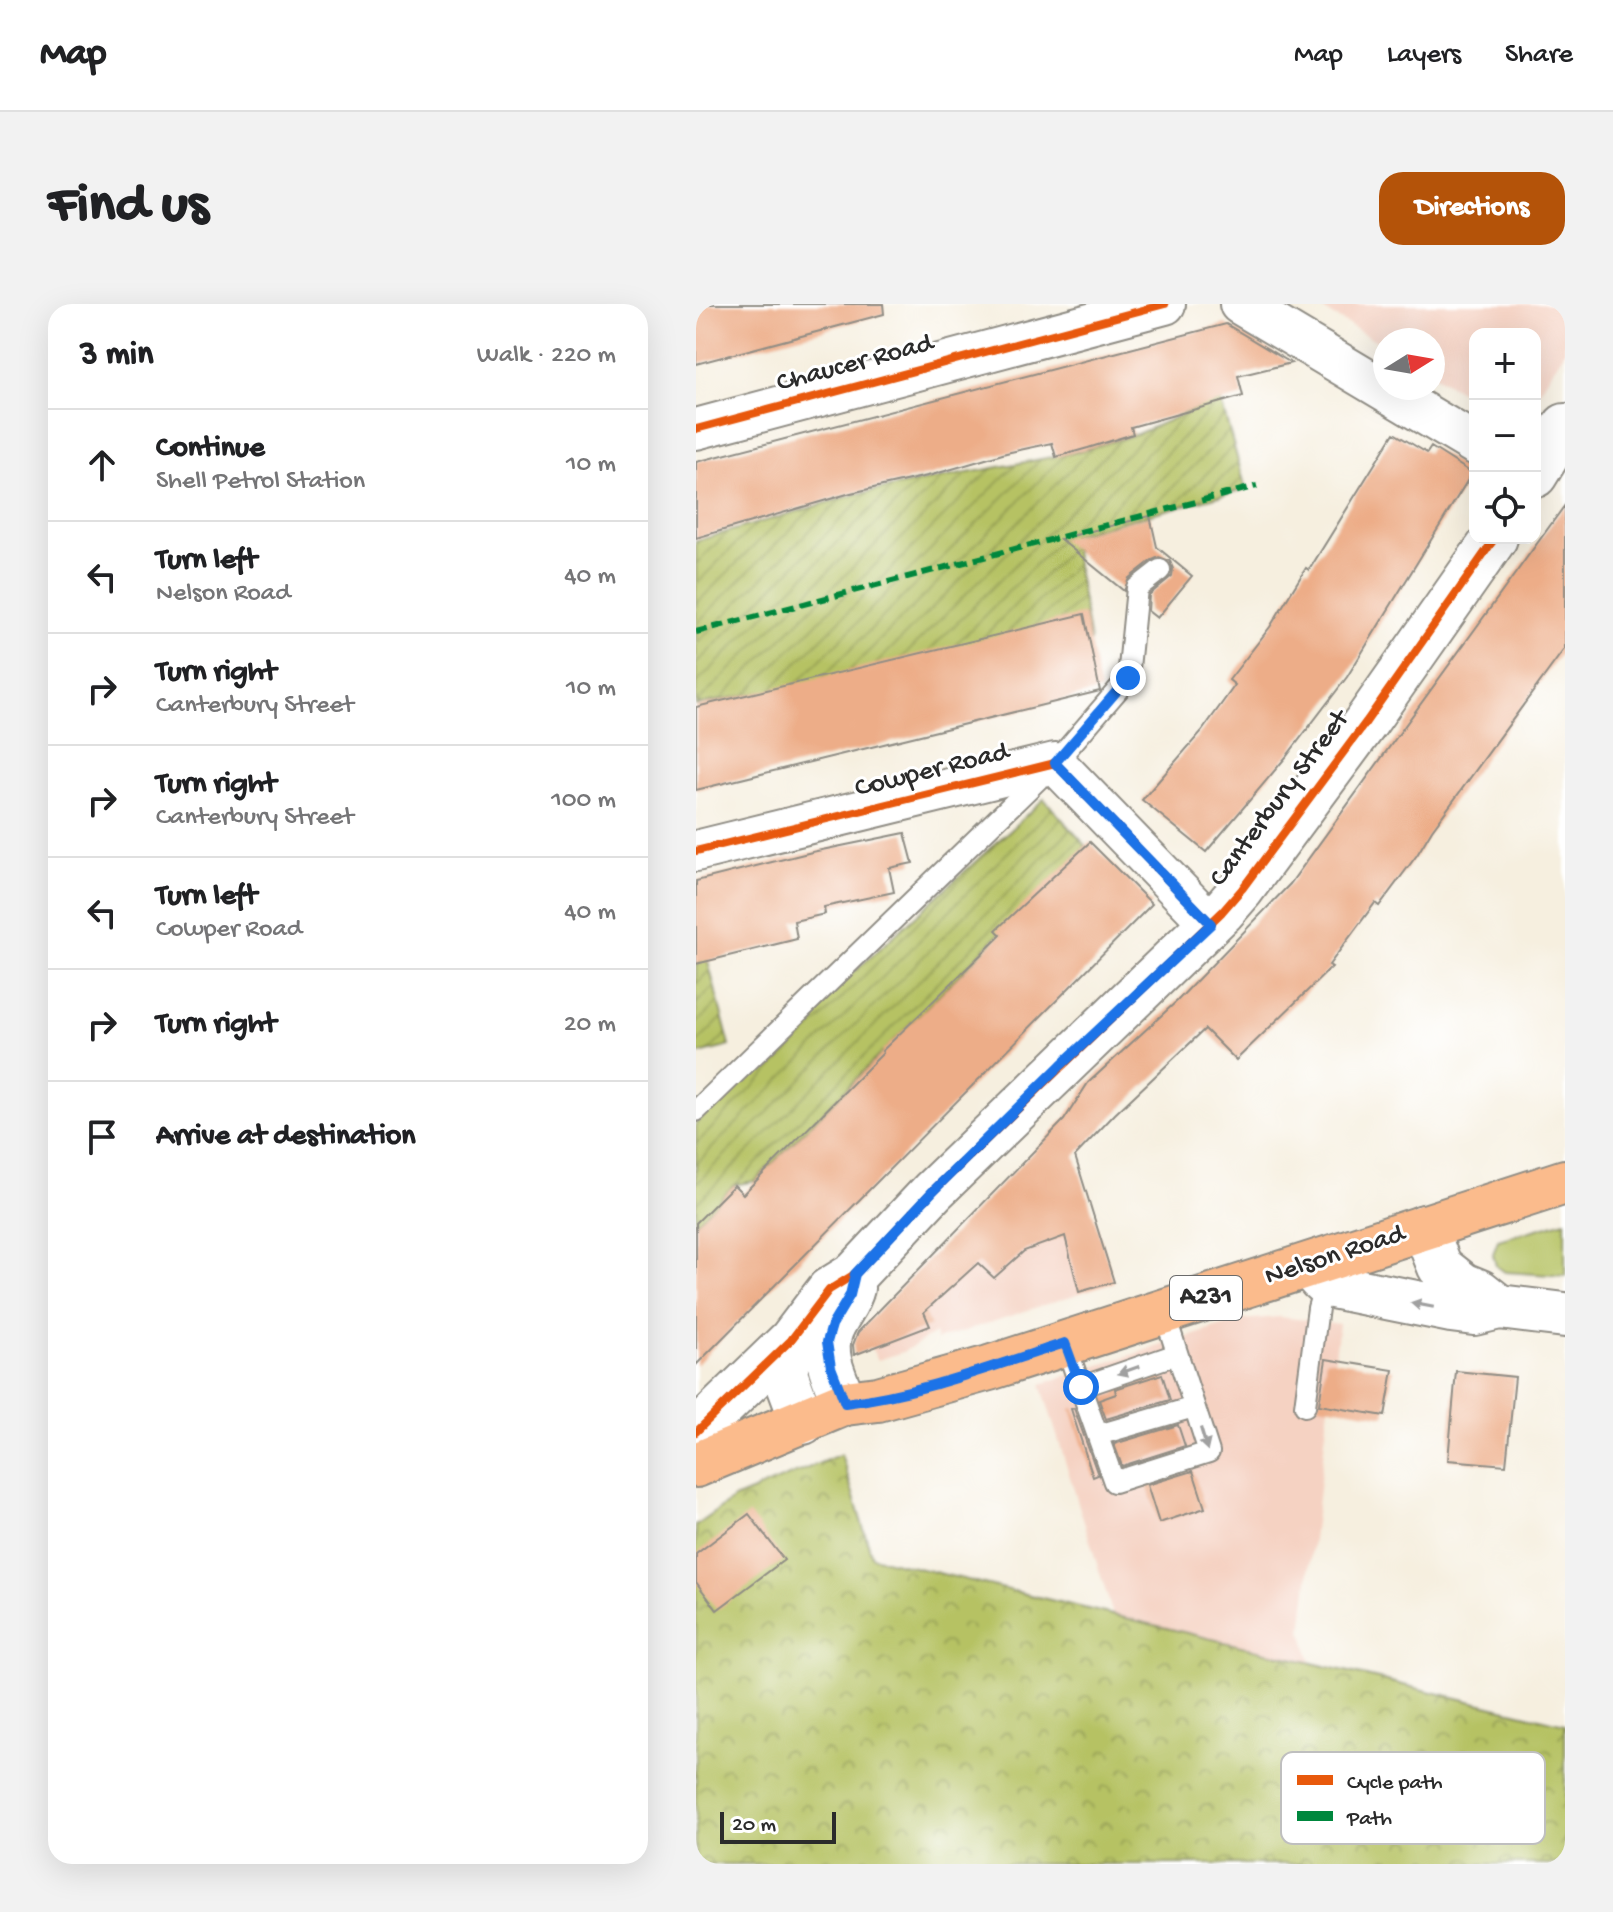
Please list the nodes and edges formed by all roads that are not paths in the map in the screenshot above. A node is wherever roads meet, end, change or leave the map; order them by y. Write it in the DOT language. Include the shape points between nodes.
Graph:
graph roads {
  1 [pos="1165,304"];
  2 [pos="1240,304"];
  3 [pos="1565,426"];
  4 [pos="696,429"];
  5 [pos="1469,440"];
  6 [pos="1537,472"];
  7 [pos="1491,544"];
  8 [pos="1160,570"];
  9 [pos="1055,763"];
  10 [pos="696,851"];
  11 [pos="1211,924"];
  12 [pos="696,1111"];
  13 [pos="1565,1182"];
  14 [pos="1424,1227"];
  15 [pos="855,1274"];
  16 [pos="1319,1274"];
  17 [pos="1499,1307"];
  18 [pos="1164,1312"];
  19 [pos="1565,1315"];
  20 [pos="791,1340"];
  21 [pos="1065,1343"];
  22 [pos="1177,1354"];
  23 [pos="1081,1387"];
  24 [pos="845,1403"];
  25 [pos="1305,1406"];
  26 [pos="1194,1407"];
  27 [pos="803,1422"];
  28 [pos="696,1432"];
  29 [pos="1098,1435"];
  30 [pos="696,1465"];
  1 -- 4 [label="street, Chaucer Road"];
  2 -- 5 [label="street"];
  3 -- 6 [label="street"];
  7 -- 11 [label="street, Canterbury Street" via="1366,722"];
  8 -- 9 [label="lane" via="1137,588 1128,678"];
  9 -- 10 [label="street, Cowper Road"];
  9 -- 11 [label="street"];
  9 -- 12 [label="lane"];
  11 -- 15 [label="street, Canterbury Street" via="965,1159"];
  13 -- 14 [label="main road, Nelson Road / A231"];
  14 -- 16 [label="main road, Nelson Road / A231"];
  14 -- 17 [label="street" via="1440,1267"];
  15 -- 20 [label="street, Canterbury Street" via="829,1290"];
  15 -- 24 [label="street, Canterbury Street" via="827,1342"];
  17 -- 16 [label="street, one-way" via="1474,1313 1451,1310"];
  16 -- 18 [label="main road, Nelson Road / A231"];
  16 -- 25 [label="lane"];
  17 -- 19 [label="street"];
  18 -- 21 [label="main road, Nelson Road / A231"];
  18 -- 22 [label="lane"];
  20 -- 27 [label="street" via="785,1374"];
  20 -- 28 [label="street, Canterbury Street"];
  21 -- 23 [label="lane"];
  21 -- 24 [label="main road, Nelson Road / A231" via="927,1386"];
  22 -- 23 [label="lane, one-way"];
  22 -- 26 [label="lane"];
  23 -- 29 [label="lane"];
  24 -- 27 [label="main road, Nelson Road / A231"];
  26 -- 29 [label="lane"];
  26 -- 29 [label="lane, one-way" via="1209,1452 1114,1482"];
  27 -- 30 [label="main road, Nelson Road / A231"];
}
